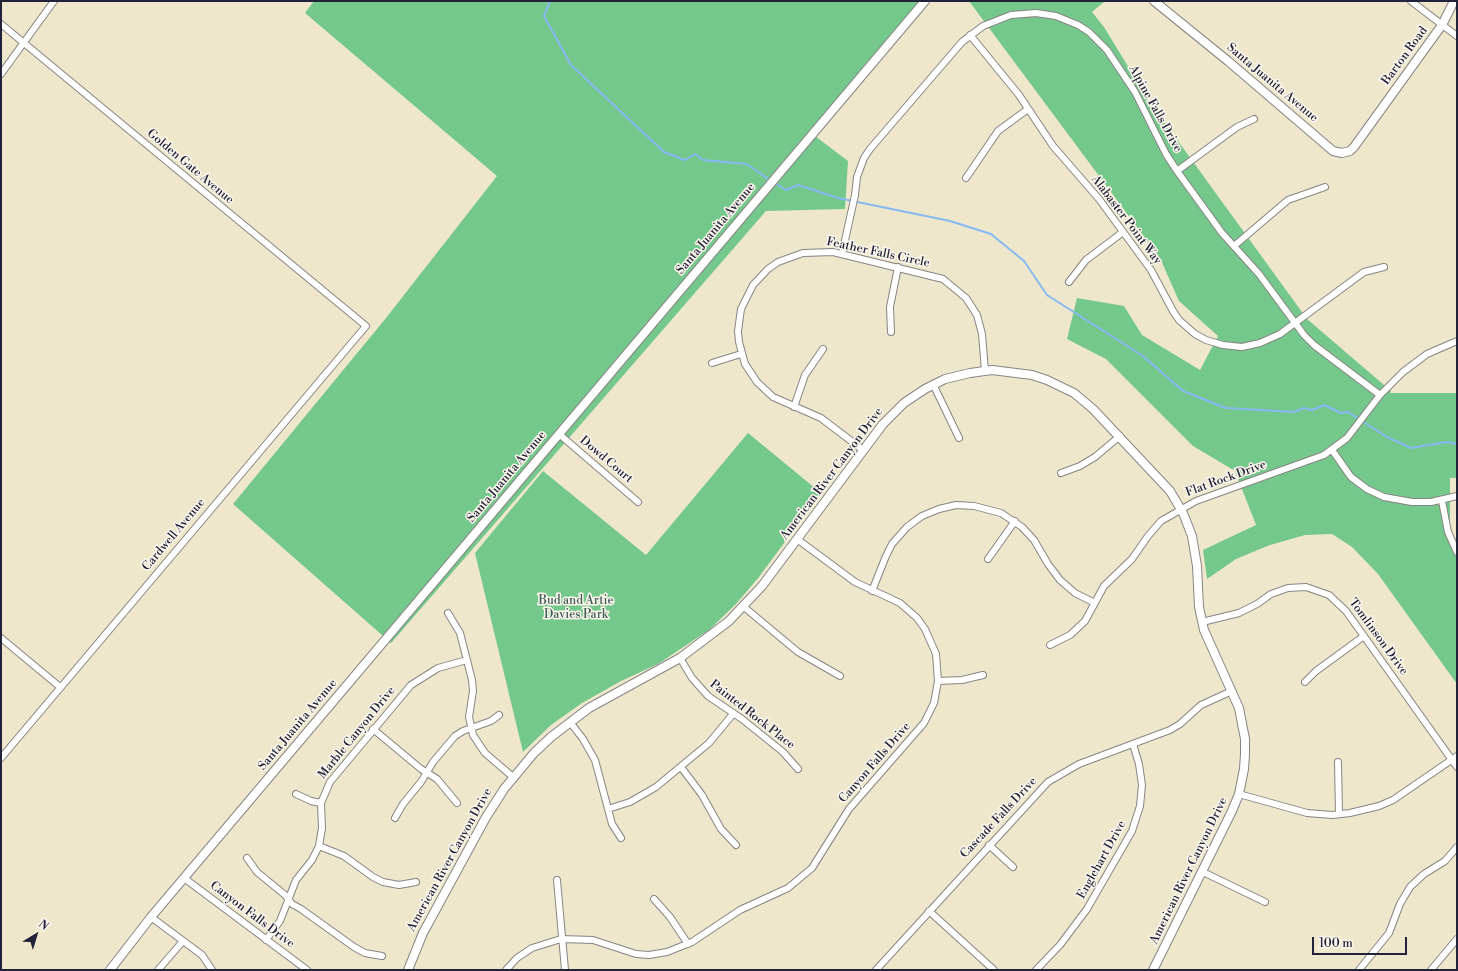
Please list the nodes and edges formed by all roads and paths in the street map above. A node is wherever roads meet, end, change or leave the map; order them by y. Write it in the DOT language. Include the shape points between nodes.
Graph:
graph roads {
  1 [pos="54,1"];
  2 [pos="925,1"];
  3 [pos="1154,1"];
  4 [pos="1411,1"];
  5 [pos="1454,1"];
  6 [pos="1,24"];
  7 [pos="1442,25"];
  8 [pos="970,35"];
  9 [pos="1457,36"];
  10 [pos="24,44"];
  11 [pos="1,74"];
  12 [pos="1028,109"];
  13 [pos="1254,119"];
  14 [pos="1371,123"];
  15 [pos="1177,171"];
  16 [pos="966,178"];
  17 [pos="1325,187"];
  18 [pos="1123,232"];
  19 [pos="1234,246"];
  20 [pos="842,254"];
  21 [pos="898,267"];
  22 [pos="1384,267"];
  23 [pos="1069,282"];
  24 [pos="1295,323"];
  25 [pos="366,326"];
  26 [pos="891,332"];
  27 [pos="1457,341"];
  28 [pos="823,349"];
  29 [pos="741,354"];
  30 [pos="712,363"];
  31 [pos="985,371"];
  32 [pos="933,384"];
  33 [pos="1380,395"];
  34 [pos="794,407"];
  35 [pos="559,434"];
  36 [pos="1120,436"];
  37 [pos="959,438"];
  38 [pos="863,450"];
  39 [pos="1332,450"];
  40 [pos="1061,473"];
  41 [pos="1457,496"];
  42 [pos="1442,501"];
  43 [pos="638,502"];
  44 [pos="1180,509"];
  45 [pos="1015,521"];
  46 [pos="797,539"];
  47 [pos="1457,552"];
  48 [pos="988,559"];
  49 [pos="872,591"];
  50 [pos="1095,603"];
  51 [pos="744,606"];
  52 [pos="448,613"];
  53 [pos="1202,622"];
  54 [pos="1364,636"];
  55 [pos="1,638"];
  56 [pos="1050,645"];
  57 [pos="680,658"];
  58 [pos="467,660"];
  59 [pos="983,675"];
  60 [pos="840,676"];
  61 [pos="938,681"];
  62 [pos="1306,682"];
  63 [pos="60,687"];
  64 [pos="1232,690"];
  65 [pos="732,714"];
  66 [pos="499,715"];
  67 [pos="570,722"];
  68 [pos="471,728"];
  69 [pos="373,729"];
  70 [pos="1133,744"];
  71 [pos="1,758"];
  72 [pos="1455,758"];
  73 [pos="1338,762"];
  74 [pos="681,767"];
  75 [pos="1457,767"];
  76 [pos="798,769"];
  77 [pos="427,772"];
  78 [pos="513,777"];
  79 [pos="296,794"];
  80 [pos="1239,794"];
  81 [pos="321,802"];
  82 [pos="457,803"];
  83 [pos="608,809"];
  84 [pos="1339,814"];
  85 [pos="395,818"];
  86 [pos="621,838"];
  87 [pos="736,845"];
  88 [pos="989,845"];
  89 [pos="319,846"];
  90 [pos="1457,847"];
  91 [pos="247,858"];
  92 [pos="1013,867"];
  93 [pos="1203,872"];
  94 [pos="184,878"];
  95 [pos="557,880"];
  96 [pos="416,882"];
  97 [pos="654,899"];
  98 [pos="289,900"];
  99 [pos="1265,902"];
  100 [pos="929,911"];
  101 [pos="151,917"];
  102 [pos="561,939"];
  103 [pos="1457,939"];
  104 [pos="266,940"];
  105 [pos="182,941"];
  106 [pos="688,944"];
  107 [pos="382,956"];
  108 [pos="209,968"];
  109 [pos="110,970"];
  110 [pos="158,970"];
  111 [pos="307,970"];
  112 [pos="408,970"];
  113 [pos="506,970"];
  114 [pos="565,970"];
  115 [pos="876,970"];
  116 [pos="994,970"];
  117 [pos="1036,970"];
  118 [pos="1154,970"];
  119 [pos="1359,970"];
  120 [pos="1431,970"];
  1 -- 10 [label="street"];
  2 -- 35 [label="street, Santa Juanita Avenue"];
  3 -- 14 [label="street, Santa Juanita Avenue" via="1333,151 1350,151"];
  4 -- 7 [label="street"];
  5 -- 7 [label="street, Barton Road"];
  6 -- 10 [label="street, Golden Gate Avenue"];
  7 -- 9 [label="street"];
  7 -- 14 [label="street, Barton Road"];
  8 -- 12 [label="street, Alabaster Point Way"];
  8 -- 15 [label="street, Alpine Falls Drive" via="1000,18 1029,13 1056,16 1089,32 1107,50 1125,76"];
  8 -- 20 [label="street, Alpine Falls Drive" via="864,158 856,177 855,195"];
  10 -- 11 [label="street"];
  10 -- 25 [label="street, Golden Gate Avenue"];
  12 -- 16 [label="street" via="998,131"];
  12 -- 18 [label="street, Alabaster Point Way" via="1053,146 1099,199"];
  13 -- 15 [label="street" via="1237,127"];
  15 -- 19 [label="street, Alpine Falls Drive"];
  17 -- 19 [label="street" via="1288,200"];
  18 -- 23 [label="street" via="1086,260"];
  18 -- 24 [label="street, Alabaster Point Way" via="1151,270 1176,316 1206,340 1223,346 1250,346 1272,339"];
  19 -- 24 [label="street, Alpine Falls Drive" via="1260,274"];
  20 -- 21 [label="street, Feather Falls Circle"];
  20 -- 29 [label="street, Feather Falls Circle" via="818,252 793,256 778,262 760,276 747,294 741,310 738,331"];
  21 -- 26 [label="street" via="890,307"];
  21 -- 31 [label="street, Feather Falls Circle" via="943,279 966,298 975,310 980,324"];
  22 -- 24 [label="street, Alabaster Point Way" via="1364,272"];
  24 -- 33 [label="street, Alpine Falls Drive" via="1314,345"];
  25 -- 63 [label="street, Cardwell Avenue"];
  27 -- 33 [label="street, Flat Rock Drive" via="1414,363"];
  28 -- 34 [label="street" via="805,375"];
  29 -- 30 [label="street"];
  29 -- 34 [label="street, Feather Falls Circle" via="760,386 773,397"];
  31 -- 32 [label="street, American River Canyon Drive" via="960,375"];
  31 -- 36 [label="street, American River Canyon Drive" via="1022,373 1060,386 1086,402"];
  32 -- 37 [label="street"];
  32 -- 38 [label="street, American River Canyon Drive" via="893,413"];
  33 -- 39 [label="street, Flat Rock Drive" via="1347,438"];
  34 -- 38 [label="street, Feather Falls Circle" via="821,418"];
  35 -- 43 [label="street, Dowd Court"];
  35 -- 94 [label="street, Santa Juanita Avenue"];
  36 -- 40 [label="street" via="1095,457"];
  36 -- 44 [label="street, American River Canyon Drive" via="1163,483"];
  38 -- 46 [label="street, American River Canyon Drive"];
  39 -- 42 [label="street" via="1351,477 1375,494 1412,502"];
  39 -- 44 [label="street, Flat Rock Drive" via="1312,460 1208,496"];
  41 -- 42 [label="street"];
  42 -- 47 [label="street" via="1448,532"];
  44 -- 50 [label="street, Flat Rock Drive" via="1154,528 1132,559 1104,586"];
  44 -- 53 [label="street, American River Canyon Drive" via="1195,551"];
  45 -- 48 [label="street"];
  45 -- 49 [label="street" via="992,509 974,506 947,507 926,514 907,527 892,544"];
  45 -- 50 [label="street" via="1034,540 1060,580 1075,593"];
  46 -- 49 [label="street, Canyon Falls Drive"];
  46 -- 51 [label="street, American River Canyon Drive"];
  49 -- 61 [label="street, Canyon Falls Drive" via="900,603 917,618 936,654"];
  50 -- 56 [label="street, Flat Rock Drive" via="1088,617 1078,628"];
  51 -- 57 [label="street, American River Canyon Drive" via="712,636"];
  51 -- 60 [label="street" via="798,652"];
  52 -- 58 [label="street" via="460,633"];
  53 -- 54 [label="street, Tomlinson Drive" via="1248,609 1282,590 1306,587 1323,592 1338,602"];
  53 -- 64 [label="street, American River Canyon Drive" via="1209,645"];
  54 -- 62 [label="street" via="1316,671"];
  54 -- 72 [label="street, Tomlinson Drive"];
  55 -- 63 [label="street"];
  57 -- 65 [label="street, Painted Rock Place" via="700,687 717,704"];
  57 -- 67 [label="street, American River Canyon Drive" via="609,695"];
  58 -- 68 [label="street" via="473,691 469,712"];
  58 -- 69 [label="street, Marble Canyon Drive" via="438,668 418,679"];
  59 -- 61 [label="street" via="962,680"];
  61 -- 106 [label="street, Canyon Falls Drive" via="934,703 924,723 849,809 805,875 788,888 740,910"];
  63 -- 71 [label="street, Cardwell Avenue"];
  64 -- 70 [label="street, Cascade Falls Drive" via="1201,705 1175,728"];
  64 -- 80 [label="street, American River Canyon Drive" via="1239,708 1245,738 1244,769"];
  65 -- 74 [label="street" via="713,739"];
  65 -- 76 [label="street, Painted Rock Place" via="784,752"];
  66 -- 68 [label="street" via="491,721"];
  67 -- 78 [label="street, American River Canyon Drive" via="534,753"];
  67 -- 83 [label="street" via="595,760"];
  68 -- 77 [label="street" via="459,733"];
  68 -- 78 [label="street" via="475,740 485,753"];
  69 -- 77 [label="street"];
  69 -- 81 [label="street, Marble Canyon Drive" via="330,782"];
  70 -- 88 [label="street, Cascade Falls Drive" via="1057,775 1039,790"];
  70 -- 117 [label="street, Englehart Drive" via="1140,764 1142,784 1140,806 1132,831 1088,909 1060,945"];
  72 -- 75 [label="street, Tomlinson Drive"];
  72 -- 84 [label="street" via="1393,800 1364,810"];
  73 -- 84 [label="street"];
  74 -- 83 [label="street" via="641,797"];
  74 -- 87 [label="street" via="702,795 720,829"];
  77 -- 82 [label="street"];
  77 -- 85 [label="street"];
  78 -- 112 [label="street, American River Canyon Drive" via="484,818 423,933"];
  79 -- 81 [label="street" via="311,801"];
  80 -- 84 [label="street" via="1307,813"];
  80 -- 93 [label="street, American River Canyon Drive"];
  81 -- 89 [label="street, Marble Canyon Drive" via="322,828"];
  83 -- 86 [label="street" via="612,824"];
  88 -- 92 [label="street"];
  88 -- 100 [label="street, Cascade Falls Drive"];
  89 -- 96 [label="street" via="344,856 383,882 399,885"];
  89 -- 98 [label="street, Marble Canyon Drive" via="312,860 296,880"];
  90 -- 119 [label="street" via="1445,860 1410,887 1400,904 1389,933"];
  91 -- 98 [label="street" via="257,872"];
  93 -- 99 [label="street"];
  93 -- 118 [label="street, American River Canyon Drive"];
  94 -- 101 [label="street, Santa Juanita Avenue"];
  94 -- 104 [label="street, Canyon Falls Drive"];
  95 -- 102 [label="street"];
  97 -- 106 [label="street"];
  98 -- 104 [label="street, Marble Canyon Drive" via="280,921"];
  98 -- 107 [label="street" via="354,947 365,953"];
  100 -- 115 [label="street, Cascade Falls Drive"];
  100 -- 116 [label="street"];
  101 -- 105 [label="street"];
  101 -- 109 [label="street, Santa Juanita Avenue"];
  102 -- 106 [label="street, Canyon Falls Drive" via="584,939 627,952 649,954 667,952"];
  102 -- 113 [label="street, Canyon Falls Drive" via="532,948 517,958"];
  102 -- 114 [label="street"];
  103 -- 120 [label="street"];
  104 -- 111 [label="street, Canyon Falls Drive"];
  105 -- 108 [label="street" via="202,956"];
  105 -- 110 [label="street"];
}
